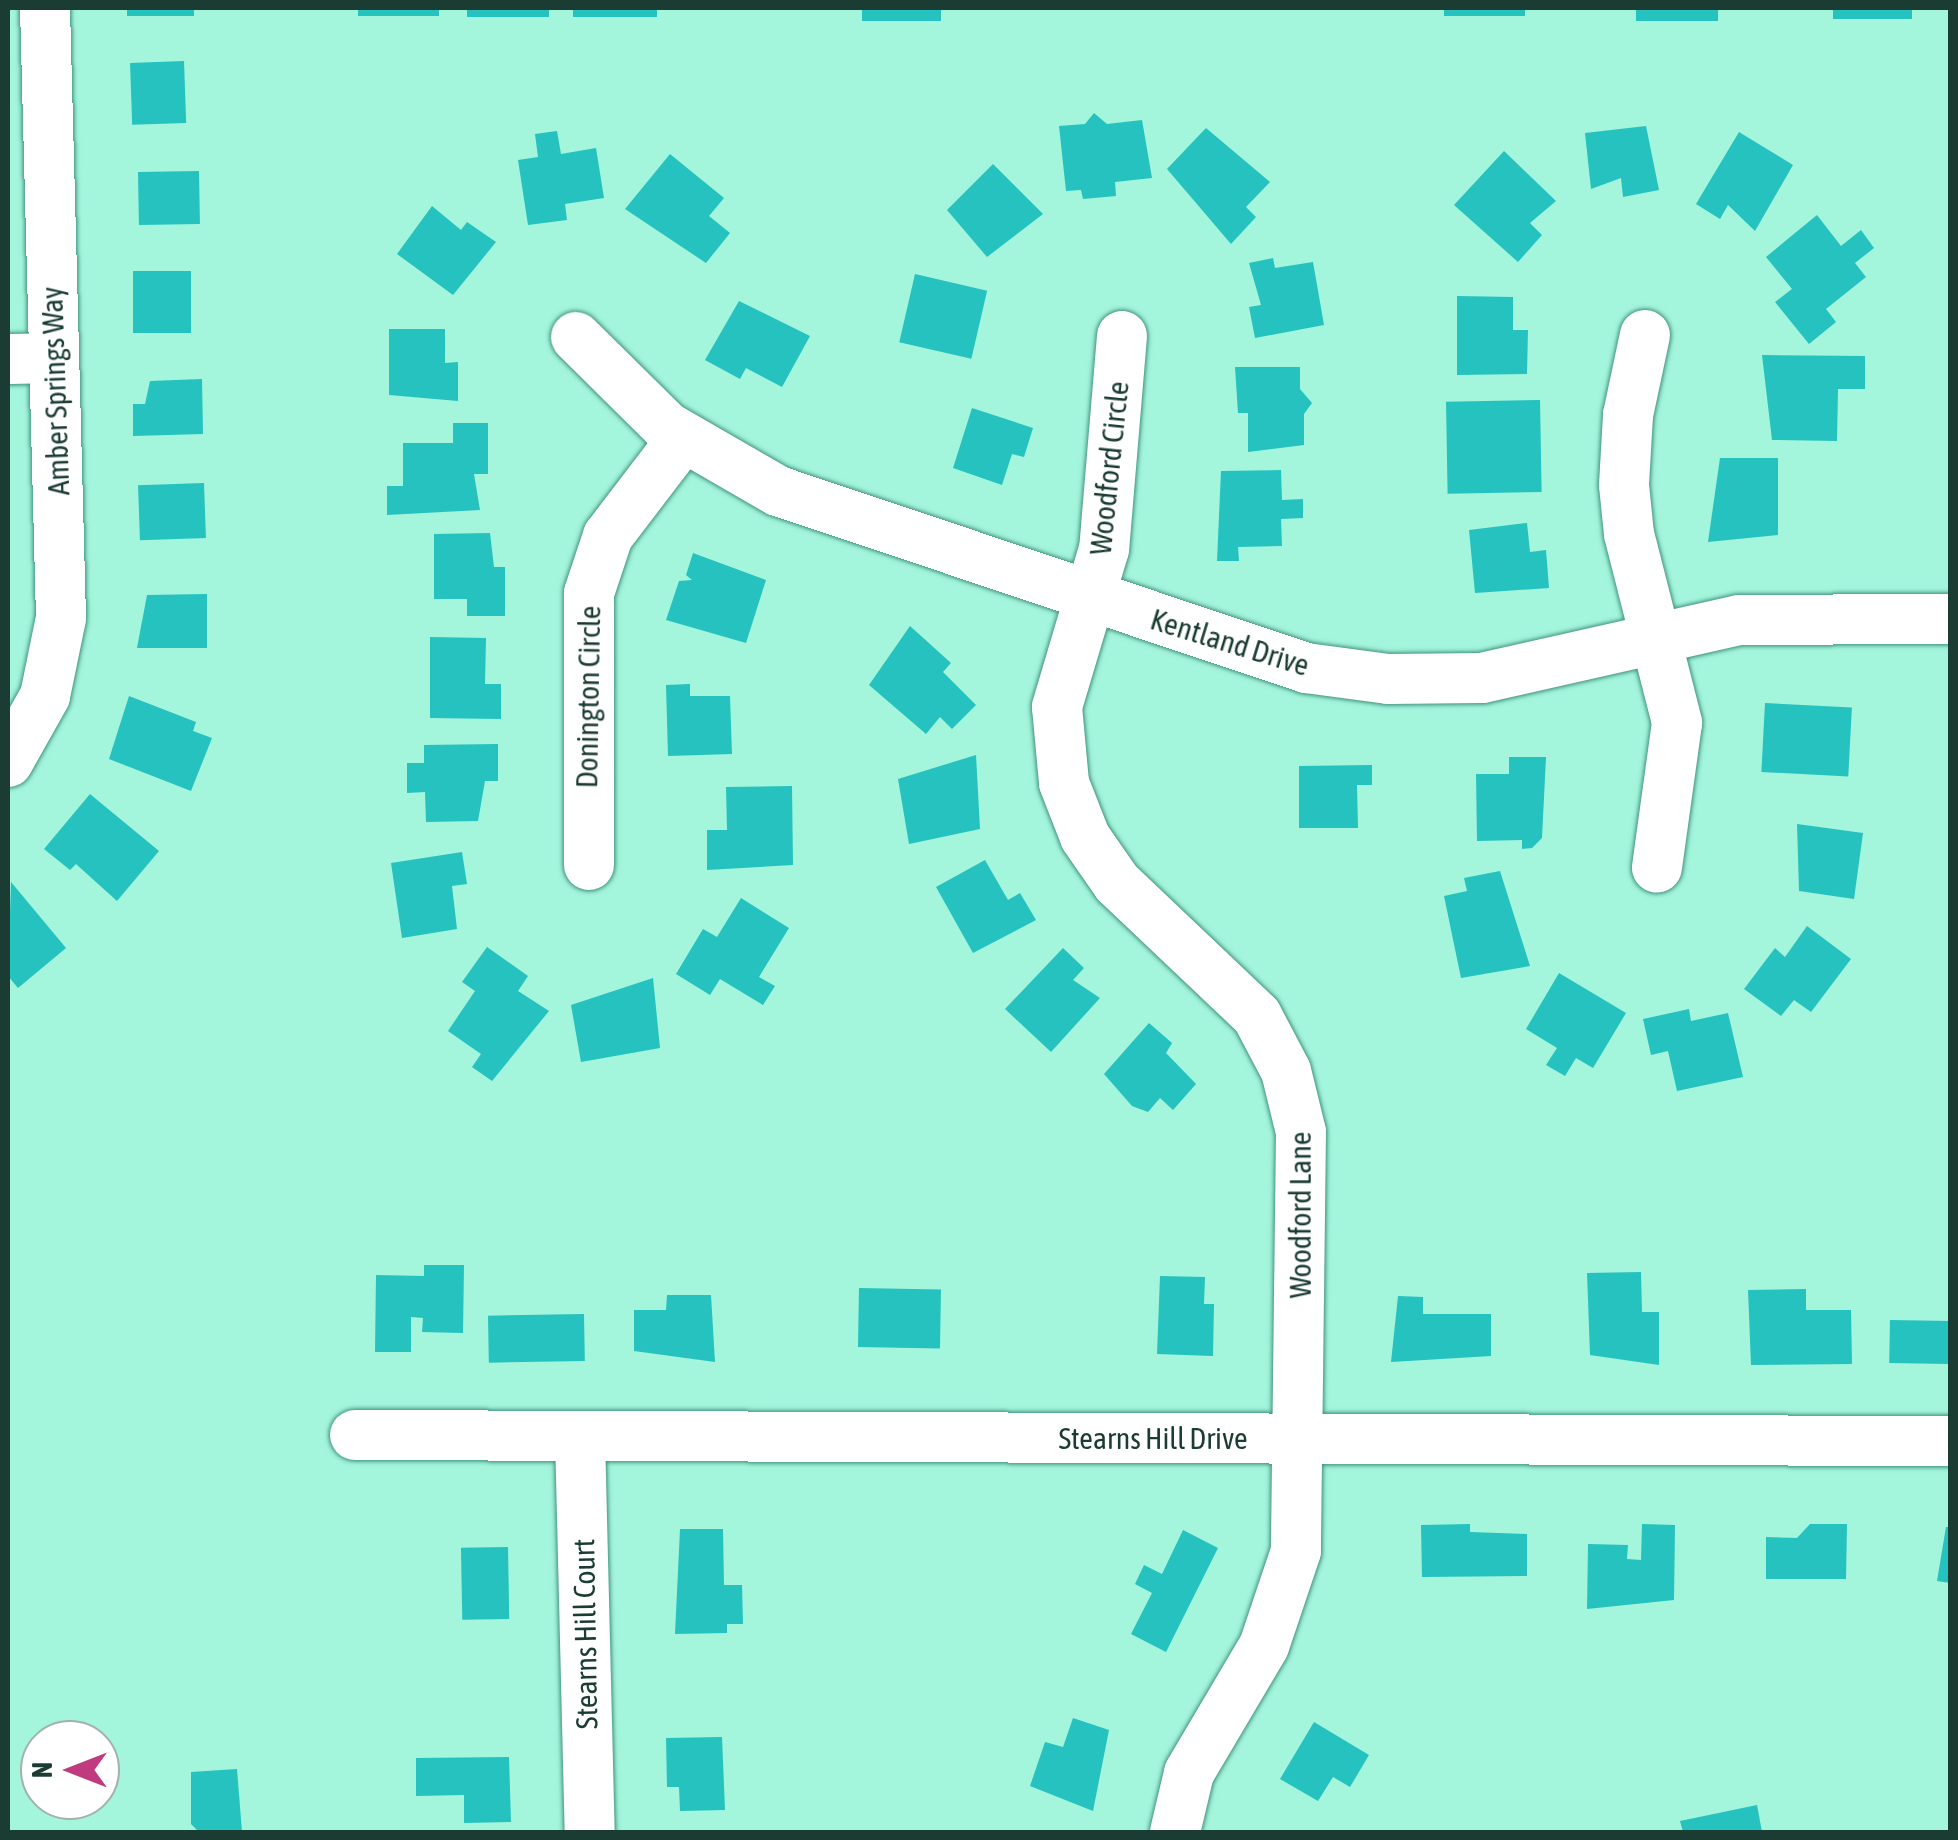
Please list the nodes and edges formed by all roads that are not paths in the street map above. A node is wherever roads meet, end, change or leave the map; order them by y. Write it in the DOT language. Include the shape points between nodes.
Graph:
graph roads {
  1 [pos="45,8"];
  2 [pos="1644,335"];
  3 [pos="1122,336"];
  4 [pos="576,337"];
  5 [pos="31,359"];
  6 [pos="683,438"];
  7 [pos="1088,598"];
  8 [pos="1950,619"];
  9 [pos="1657,638"];
  10 [pos="8,762"];
  11 [pos="589,865"];
  12 [pos="1657,868"];
  13 [pos="356,1435"];
  14 [pos="580,1436"];
  15 [pos="1300,1438"];
  16 [pos="1950,1441"];
  17 [pos="590,1832"];
  18 [pos="1175,1832"];
  1 -- 5 [label="street, Amber Springs Way"];
  2 -- 9 [label="street" via="1624,485"];
  3 -- 7 [label="street, Woodford Circle" via="1112,500"];
  4 -- 6 [label="street, Kentland Drive"];
  5 -- 10 [label="street, Amber Springs Way" via="58,648 34,723"];
  6 -- 7 [label="street, Kentland Drive" via="793,498"];
  6 -- 11 [label="street, Donington Circle" via="608,536 586,605"];
  7 -- 9 [label="street, Kentland Drive" via="1279,661 1388,679 1498,676"];
  7 -- 15 [label="street, Woodford Lane" via="1058,707 1072,808 1116,883 1257,1016 1298,1114"];
  8 -- 9 [label="street, Kentland Drive" via="1776,617"];
  9 -- 12 [label="street" via="1678,723"];
  13 -- 14 [label="street, Stearns Hill Drive"];
  14 -- 15 [label="street, Stearns Hill Drive"];
  14 -- 17 [label="street, Stearns Hill Court"];
  15 -- 16 [label="street, Stearns Hill Drive"];
  15 -- 18 [label="street, Woodford Lane" via="1300,1518 1288,1584 1264,1646 1188,1773"];
}
